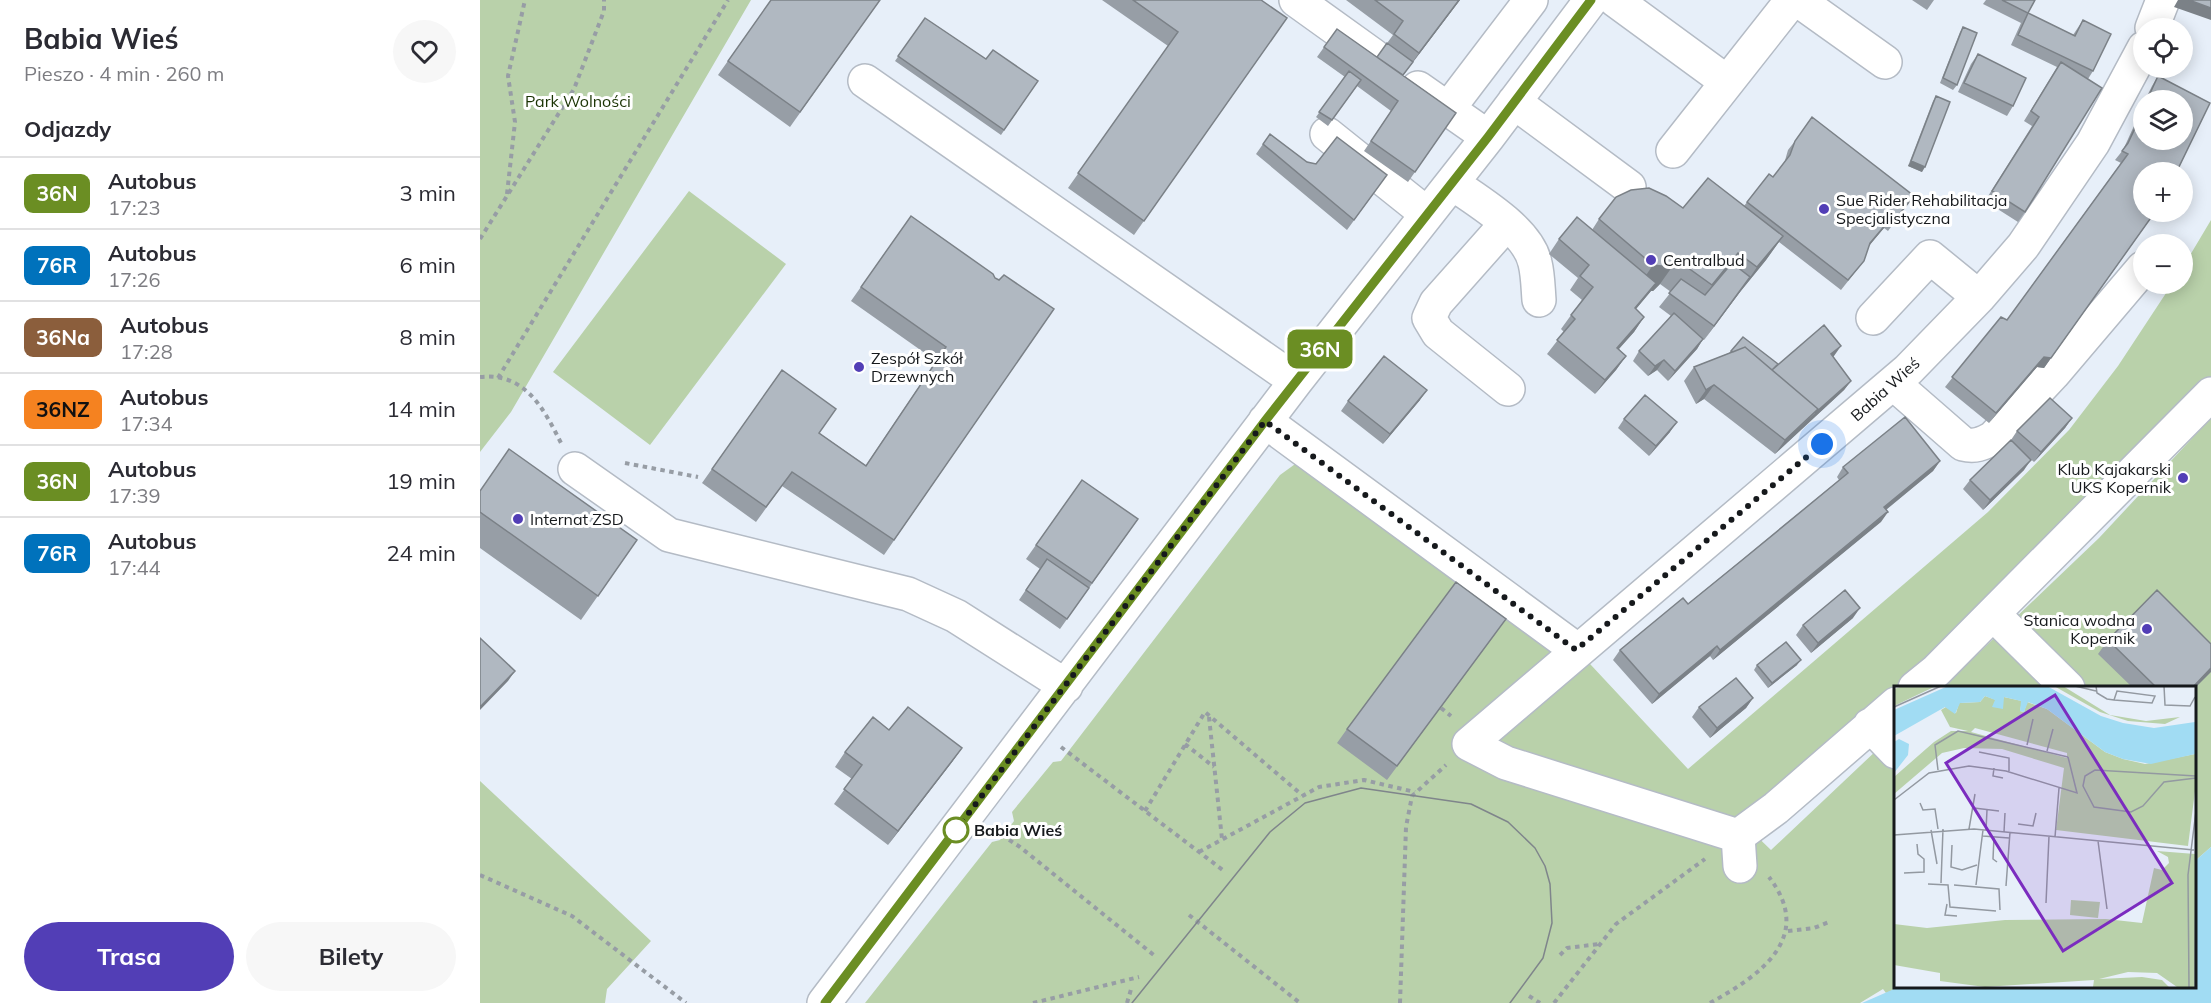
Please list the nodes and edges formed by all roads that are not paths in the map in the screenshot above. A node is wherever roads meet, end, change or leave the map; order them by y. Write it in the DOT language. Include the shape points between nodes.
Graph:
graph roads {
  1 [pos="1296,0"];
  2 [pos="1591,0"];
  3 [pos="1615,0"];
  4 [pos="1792,0"];
  5 [pos="1798,0"];
  6 [pos="2163,0"];
  7 [pos="1516,5"];
  8 [pos="2156,18"];
  9 [pos="1885,62"];
  10 [pos="2133,68"];
  11 [pos="865,81"];
  12 [pos="1727,82"];
  13 [pos="1514,102"];
  14 [pos="1448,109"];
  15 [pos="1327,134"];
  16 [pos="1488,137"];
  17 [pos="1673,151"];
  18 [pos="1452,183"];
  19 [pos="1629,187"];
  20 [pos="1427,214"];
  21 [pos="1507,223"];
  22 [pos="2133,280"];
  23 [pos="1979,297"];
  24 [pos="1539,300"];
  25 [pos="1873,318"];
  26 [pos="1296,381"];
  27 [pos="1893,383"];
  28 [pos="1508,389"];
  29 [pos="2211,394"];
  30 [pos="1265,421"];
  31 [pos="575,469"];
  32 [pos="1993,614"];
  33 [pos="1576,650"];
  34 [pos="1066,686"];
  35 [pos="1917,686"];
  36 [pos="2066,686"];
  37 [pos="1894,706"];
  38 [pos="1870,725"];
  39 [pos="1894,750"];
  40 [pos="825,1003"];
  1 -- 14 [label="street"];
  2 -- 13 [label="street"];
  3 -- 12 [label="street"];
  4 -- 12 [label="street"];
  5 -- 9 [label="street"];
  6 -- 8 [label="street"];
  7 -- 14 [label="street"];
  10 -- 23 [label="street, Babia Wieś" via="2093,143 2022,246"];
  11 -- 26 [label="street"];
  12 -- 17 [label="street"];
  13 -- 16 [label="street"];
  13 -- 19 [label="street"];
  14 -- 16 [label="street"];
  15 -- 20 [label="street"];
  16 -- 18 [label="street"];
  18 -- 20 [label="street"];
  18 -- 21 [label="street"];
  20 -- 26 [label="street"];
  21 -- 24 [label="street" via="1525,242 1535,261"];
  21 -- 28 [label="street" via="1436,303 1429,318 1438,333"];
  22 -- 27 [label="street" via="2053,374 1993,438 1983,443 1963,444"];
  23 -- 25 [label="street" via="1930,257"];
  23 -- 27 [label="street, Babia Wieś"];
  26 -- 30 [label="street"];
  27 -- 33 [label="street, Babia Wieś"];
  29 -- 32 [label="street"];
  30 -- 33 [label="street"];
  30 -- 34 [label="street"];
  31 -- 34 [label="street" via="669,535 908,594 956,616"];
  32 -- 35 [label="street"];
  32 -- 36 [label="street"];
  33 -- 38 [label="street, Babia Wieś" via="1469,744 1506,763 1739,851 1776,808"];
  34 -- 40 [label="street"];
  37 -- 38 [label="street"];
  38 -- 39 [label="street"];
}
